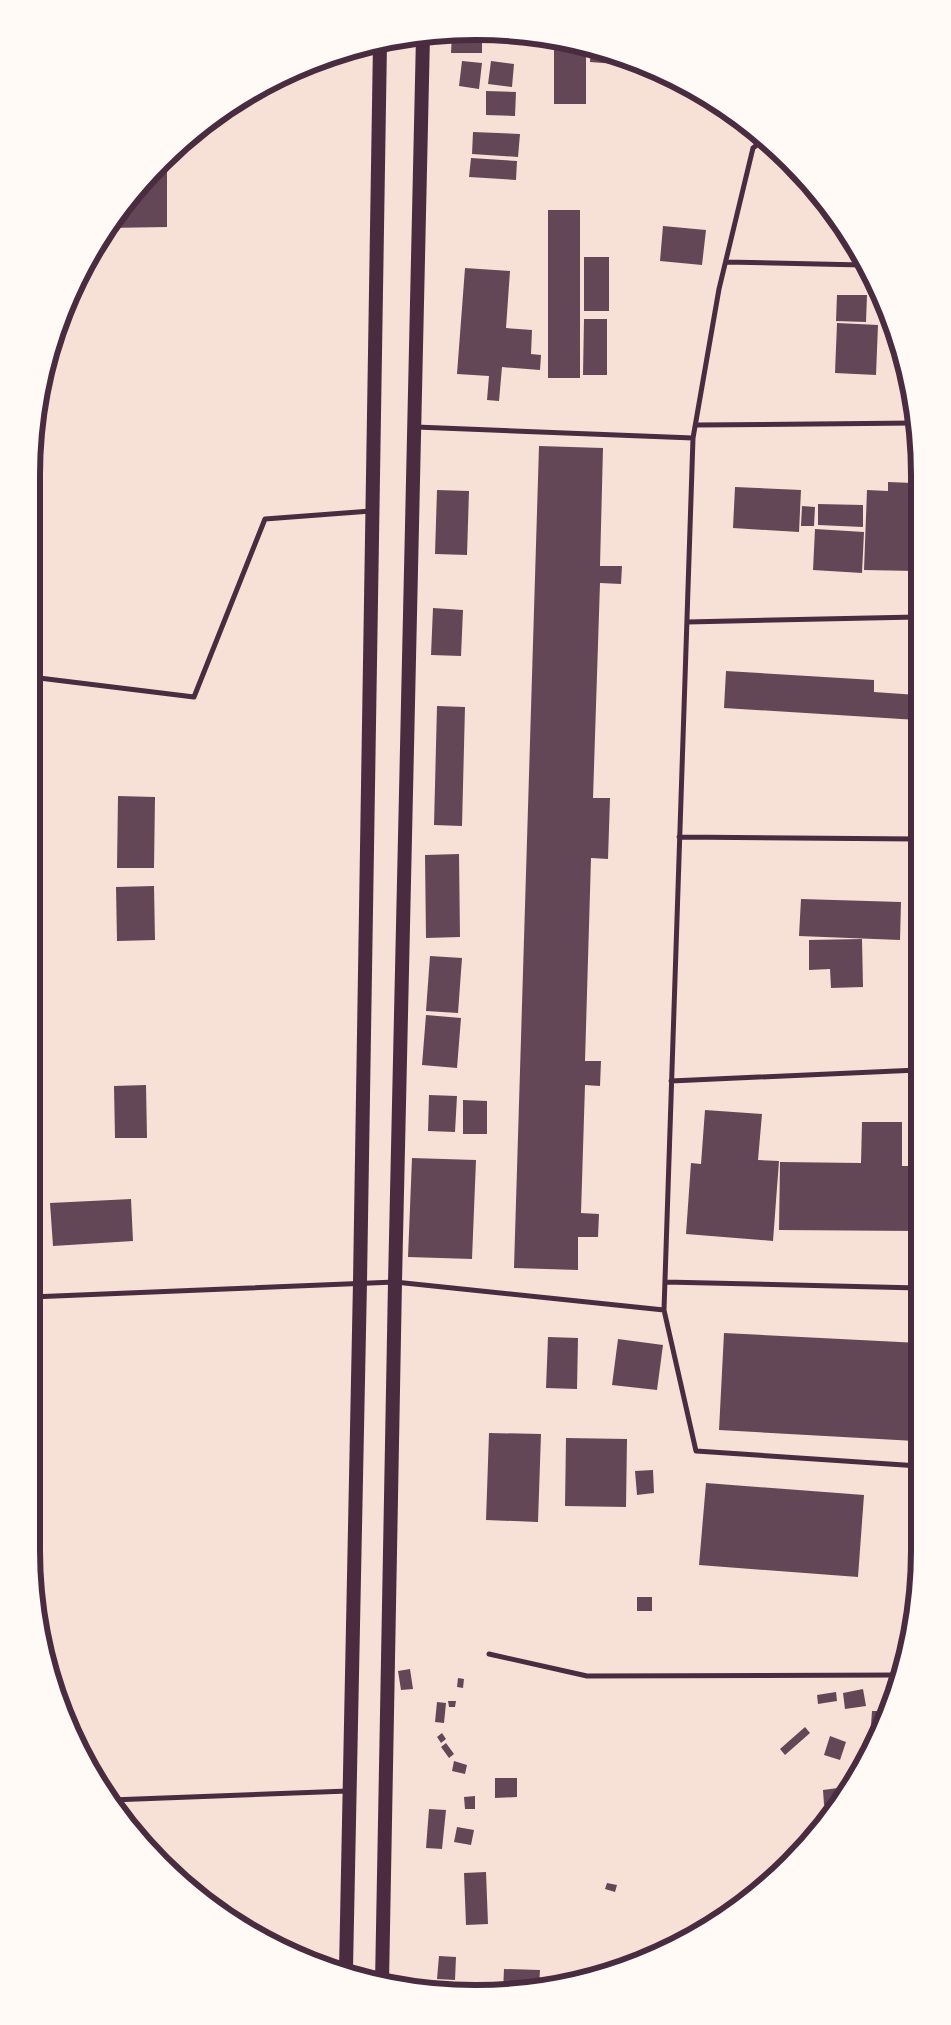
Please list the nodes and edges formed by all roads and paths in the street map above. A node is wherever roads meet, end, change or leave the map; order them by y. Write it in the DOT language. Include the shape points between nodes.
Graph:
graph roads {
  1 [pos="423,44"];
  2 [pos="380,51"];
  3 [pos="758,144"];
  4 [pos="726,262"];
  5 [pos="857,265"];
  6 [pos="907,423"];
  7 [pos="696,424"];
  8 [pos="413,427"];
  9 [pos="693,438"];
  10 [pos="372,510"];
  11 [pos="911,617"];
  12 [pos="687,622"];
  13 [pos="40,678"];
  14 [pos="680,837"];
  15 [pos="911,839"];
  16 [pos="911,1070"];
  17 [pos="671,1081"];
  18 [pos="360,1282"];
  19 [pos="395,1282"];
  20 [pos="665,1282"];
  21 [pos="911,1288"];
  22 [pos="40,1297"];
  23 [pos="664,1310"];
  24 [pos="911,1465"];
  25 [pos="489,1654"];
  26 [pos="892,1675"];
  27 [pos="350,1791"];
  28 [pos="119,1800"];
  29 [pos="346,1965"];
  30 [pos="382,1975"];
  1 -- 8 [label="highway"];
  2 -- 10 [label="highway"];
  3 -- 4 [label="street" via="753,148"];
  4 -- 5 [label="street"];
  4 -- 7 [label="street"];
  6 -- 7 [label="street"];
  7 -- 9 [label="street"];
  8 -- 9 [label="street"];
  8 -- 19 [label="highway"];
  9 -- 12 [label="street"];
  10 -- 13 [label="street" via="265,519 194,697"];
  10 -- 18 [label="highway"];
  11 -- 12 [label="street"];
  12 -- 14 [label="street"];
  14 -- 15 [label="street"];
  14 -- 17 [label="street"];
  16 -- 17 [label="street"];
  17 -- 20 [label="street"];
  18 -- 19 [label="street"];
  18 -- 22 [label="street"];
  18 -- 27 [label="highway"];
  19 -- 23 [label="street"];
  19 -- 30 [label="highway"];
  20 -- 21 [label="street"];
  20 -- 23 [label="street"];
  23 -- 24 [label="street" via="696,1451"];
  25 -- 26 [label="street" via="587,1676"];
  27 -- 28 [label="street"];
  27 -- 29 [label="highway"];
}
